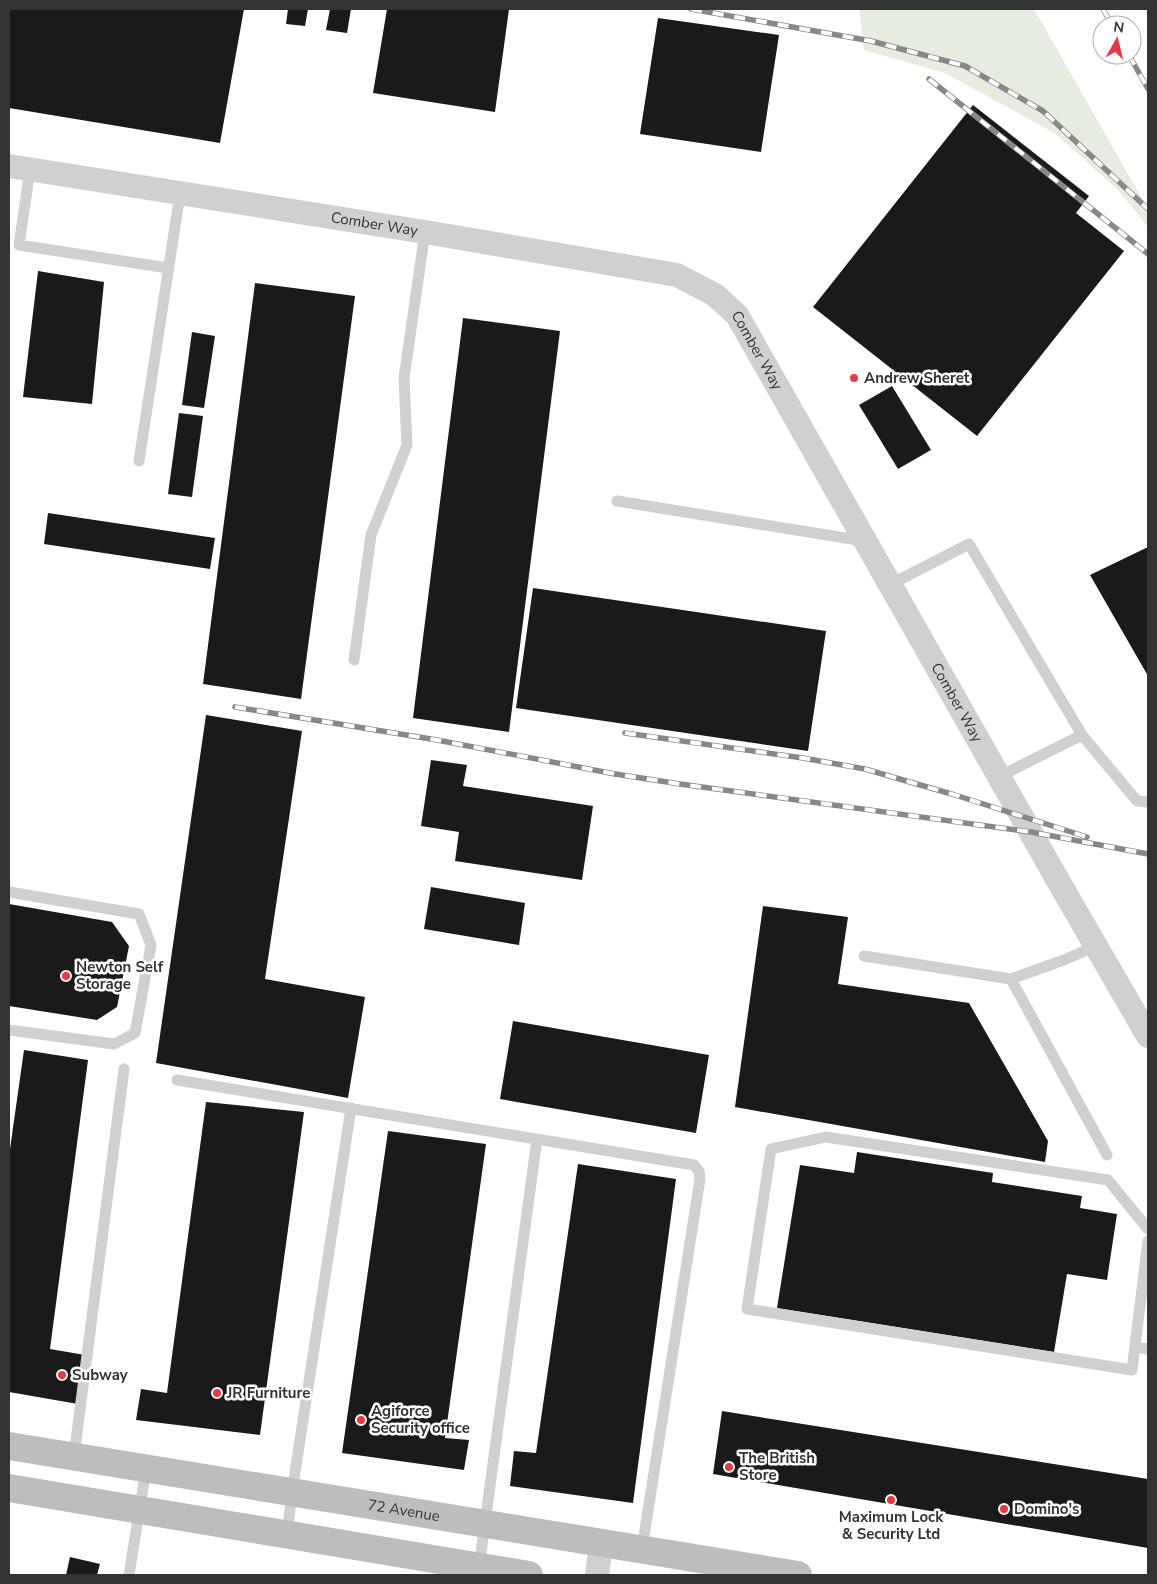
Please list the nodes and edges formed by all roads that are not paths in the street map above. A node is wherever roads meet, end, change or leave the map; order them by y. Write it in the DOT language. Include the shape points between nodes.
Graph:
graph roads {
  1 [pos="19,168"];
  2 [pos="180,194"];
  3 [pos="425,232"];
  4 [pos="14,244"];
  5 [pos="168,268"];
  6 [pos="139,461"];
  7 [pos="617,501"];
  8 [pos="866,541"];
  9 [pos="891,584"];
  10 [pos="354,660"];
  11 [pos="1082,735"];
  12 [pos="1000,776"];
  13 [pos="1148,802"];
  14 [pos="9,892"];
  15 [pos="1096,946"];
  16 [pos="864,956"];
  17 [pos="1010,979"];
  18 [pos="9,1030"];
  19 [pos="1148,1036"];
  20 [pos="124,1069"];
  21 [pos="177,1080"];
  22 [pos="351,1108"];
  23 [pos="537,1139"];
  24 [pos="1107,1155"];
  25 [pos="1148,1229"];
  26 [pos="1148,1241"];
  27 [pos="1135,1346"];
  28 [pos="1148,1349"];
  29 [pos="9,1446"];
  30 [pos="74,1456"];
  31 [pos="146,1469"];
  32 [pos="9,1488"];
  33 [pos="292,1492"];
  34 [pos="140,1510"];
  35 [pos="485,1524"];
  36 [pos="287,1534"];
  37 [pos="601,1544"];
  38 [pos="642,1549"];
  39 [pos="479,1567"];
  40 [pos="129,1575"];
  41 [pos="529,1575"];
  42 [pos="597,1575"];
  43 [pos="798,1575"];
  1 -- 2 [label="street, Comber Way"];
  1 -- 4 [label="lane"];
  2 -- 3 [label="street, Comber Way"];
  2 -- 5 [label="lane"];
  3 -- 8 [label="street, Comber Way" via="677,275 715,295 737,315"];
  3 -- 10 [label="lane" via="404,378 407,445 371,535"];
  4 -- 5 [label="lane"];
  5 -- 6 [label="lane"];
  7 -- 8 [label="lane"];
  8 -- 9 [label="street, Comber Way"];
  9 -- 11 [label="lane" via="969,544"];
  9 -- 12 [label="street, Comber Way"];
  11 -- 12 [label="lane"];
  11 -- 13 [label="lane" via="1137,801"];
  12 -- 15 [label="street, Comber Way"];
  14 -- 18 [label="lane" via="140,914 151,945 135,1033 114,1044"];
  15 -- 17 [label="lane"];
  15 -- 19 [label="street, Comber Way"];
  16 -- 17 [label="lane"];
  17 -- 24 [label="lane"];
  20 -- 30 [label="lane"];
  21 -- 22 [label="lane"];
  22 -- 23 [label="lane"];
  22 -- 33 [label="lane"];
  23 -- 35 [label="lane"];
  23 -- 38 [label="lane" via="694,1165 699,1171"];
  25 -- 27 [label="lane" via="1108,1180 826,1137 771,1149 747,1309 1132,1370"];
  26 -- 27 [label="lane"];
  27 -- 28 [label="lane"];
  29 -- 30 [label="main road, 72 Avenue"];
  30 -- 31 [label="main road, 72 Avenue"];
  31 -- 33 [label="main road, 72 Avenue"];
  31 -- 34 [label="lane"];
  32 -- 34 [label="main road"];
  33 -- 35 [label="main road, 72 Avenue"];
  33 -- 36 [label="lane"];
  34 -- 36 [label="main road"];
  34 -- 40 [label="lane"];
  35 -- 37 [label="main road, 72 Avenue"];
  35 -- 39 [label="lane"];
  36 -- 39 [label="main road"];
  37 -- 38 [label="main road, 72 Avenue"];
  37 -- 42 [label="street"];
  38 -- 43 [label="main road, 72 Avenue"];
  39 -- 41 [label="main road"];
}
